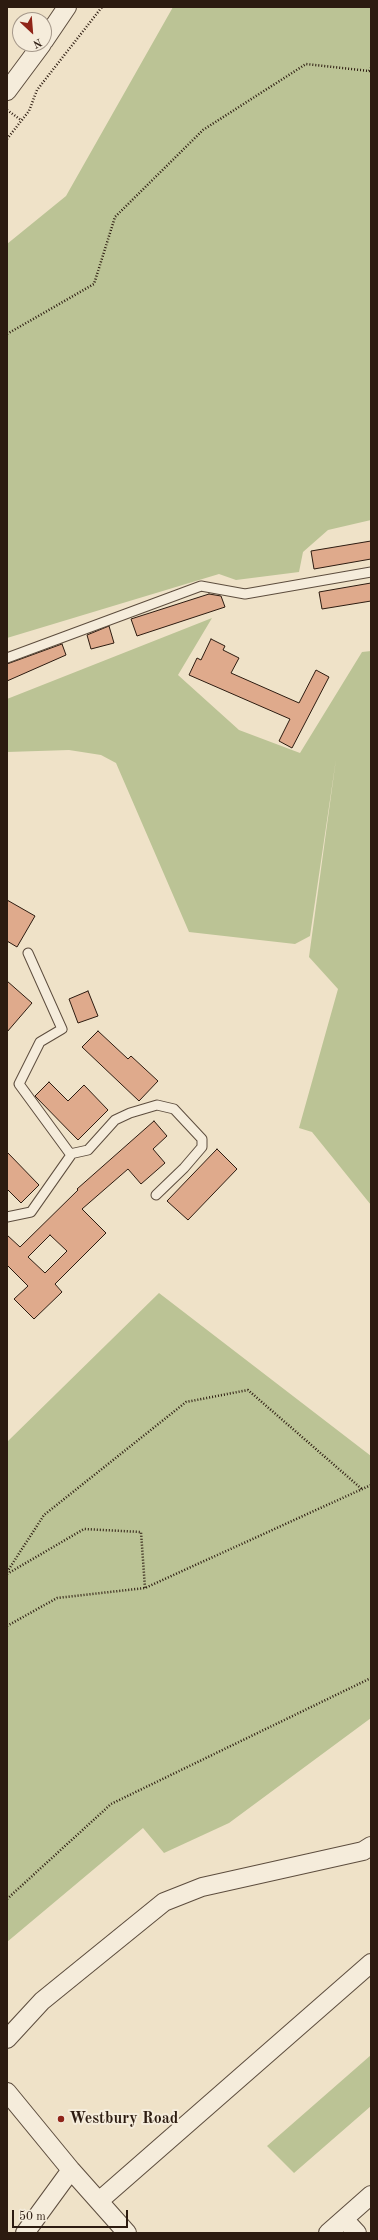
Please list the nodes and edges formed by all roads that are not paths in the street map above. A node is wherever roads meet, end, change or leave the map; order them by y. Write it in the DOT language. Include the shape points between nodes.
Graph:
graph roads {
  1 [pos="67,7"];
  2 [pos="52,29"];
  3 [pos="36,52"];
  4 [pos="7,91"];
  5 [pos="371,572"];
  6 [pos="7,658"];
  7 [pos="28,953"];
  8 [pos="70,1154"];
  9 [pos="156,1195"];
  10 [pos="7,1217"];
  11 [pos="371,1846"];
  12 [pos="371,1963"];
  13 [pos="7,2039"];
  14 [pos="7,2092"];
  15 [pos="71,2170"];
  16 [pos="371,2195"];
  17 [pos="99,2201"];
  18 [pos="344,2219"];
  19 [pos="125,2232"];
  20 [pos="25,2233"];
  21 [pos="328,2233"];
  22 [pos="357,2233"];
  1 -- 2 [label="street"];
  3 -- 4 [label="street"];
  5 -- 6 [label="lane" via="245,594 201,586"];
  7 -- 8 [label="lane" via="62,1029 40,1042 19,1084"];
  8 -- 9 [label="lane" via="88,1150 115,1120 130,1113 158,1105 174,1109 202,1139 202,1147"];
  8 -- 10 [label="lane" via="31,1212"];
  11 -- 13 [label="street" via="363,1851 202,1886 164,1902 42,2002"];
  12 -- 17 [label="street"];
  14 -- 15 [label="street"];
  15 -- 17 [label="street"];
  15 -- 20 [label="street"];
  16 -- 18 [label="street"];
  17 -- 19 [label="street"];
  18 -- 21 [label="street"];
  18 -- 22 [label="street"];
}
